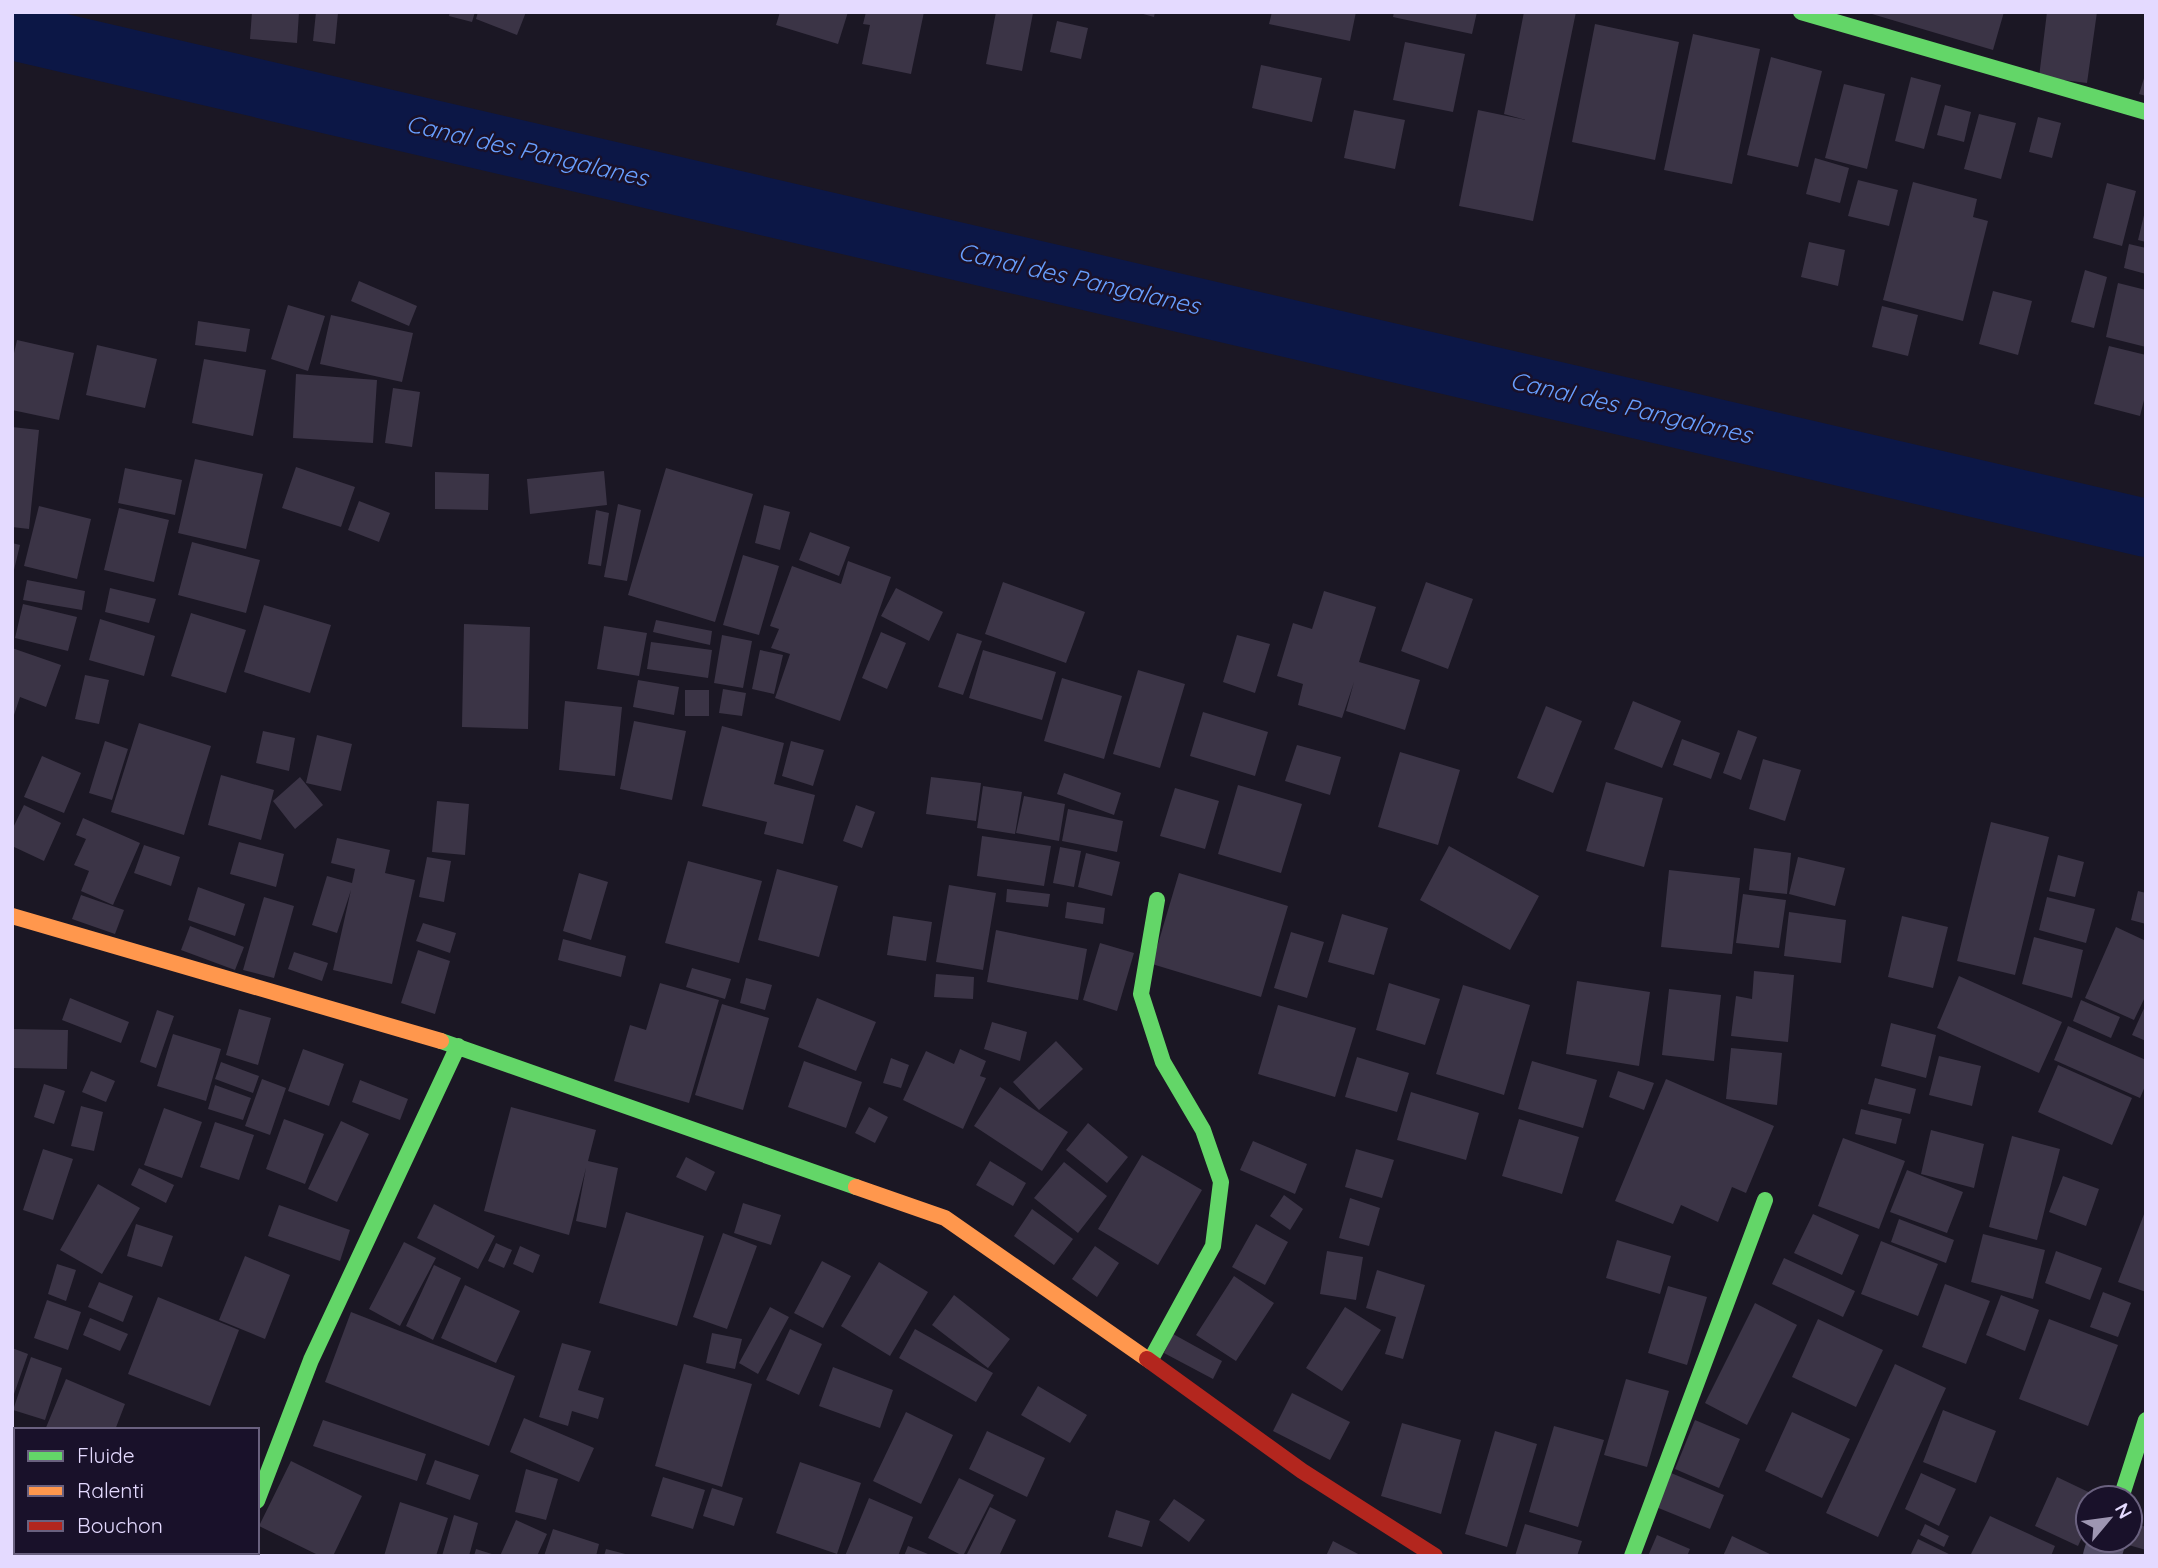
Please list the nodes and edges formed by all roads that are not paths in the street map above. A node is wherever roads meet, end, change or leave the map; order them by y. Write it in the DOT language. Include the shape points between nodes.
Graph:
graph roads {
  1 [pos="1801,12"];
  2 [pos="1852,19"];
  3 [pos="2146,112"];
  4 [pos="1157,900"];
  5 [pos="12,916"];
  6 [pos="458,1046"];
  7 [pos="1765,1200"];
  8 [pos="1150,1361"];
  9 [pos="2146,1420"];
  10 [pos="2125,1484"];
  11 [pos="259,1496"];
  12 [pos="1435,1556"];
  13 [pos="1632,1556"];
  1 -- 2 [label="street"];
  2 -- 3 [label="street"];
  4 -- 8 [label="street" via="1141,994 1163,1062 1203,1130 1221,1182 1213,1246"];
  5 -- 6 [label="street"];
  6 -- 8 [label="street" via="945,1218"];
  6 -- 11 [label="street" via="311,1360"];
  7 -- 13 [label="street"];
  8 -- 12 [label="street" via="1302,1471"];
  9 -- 10 [label="street"];
}
